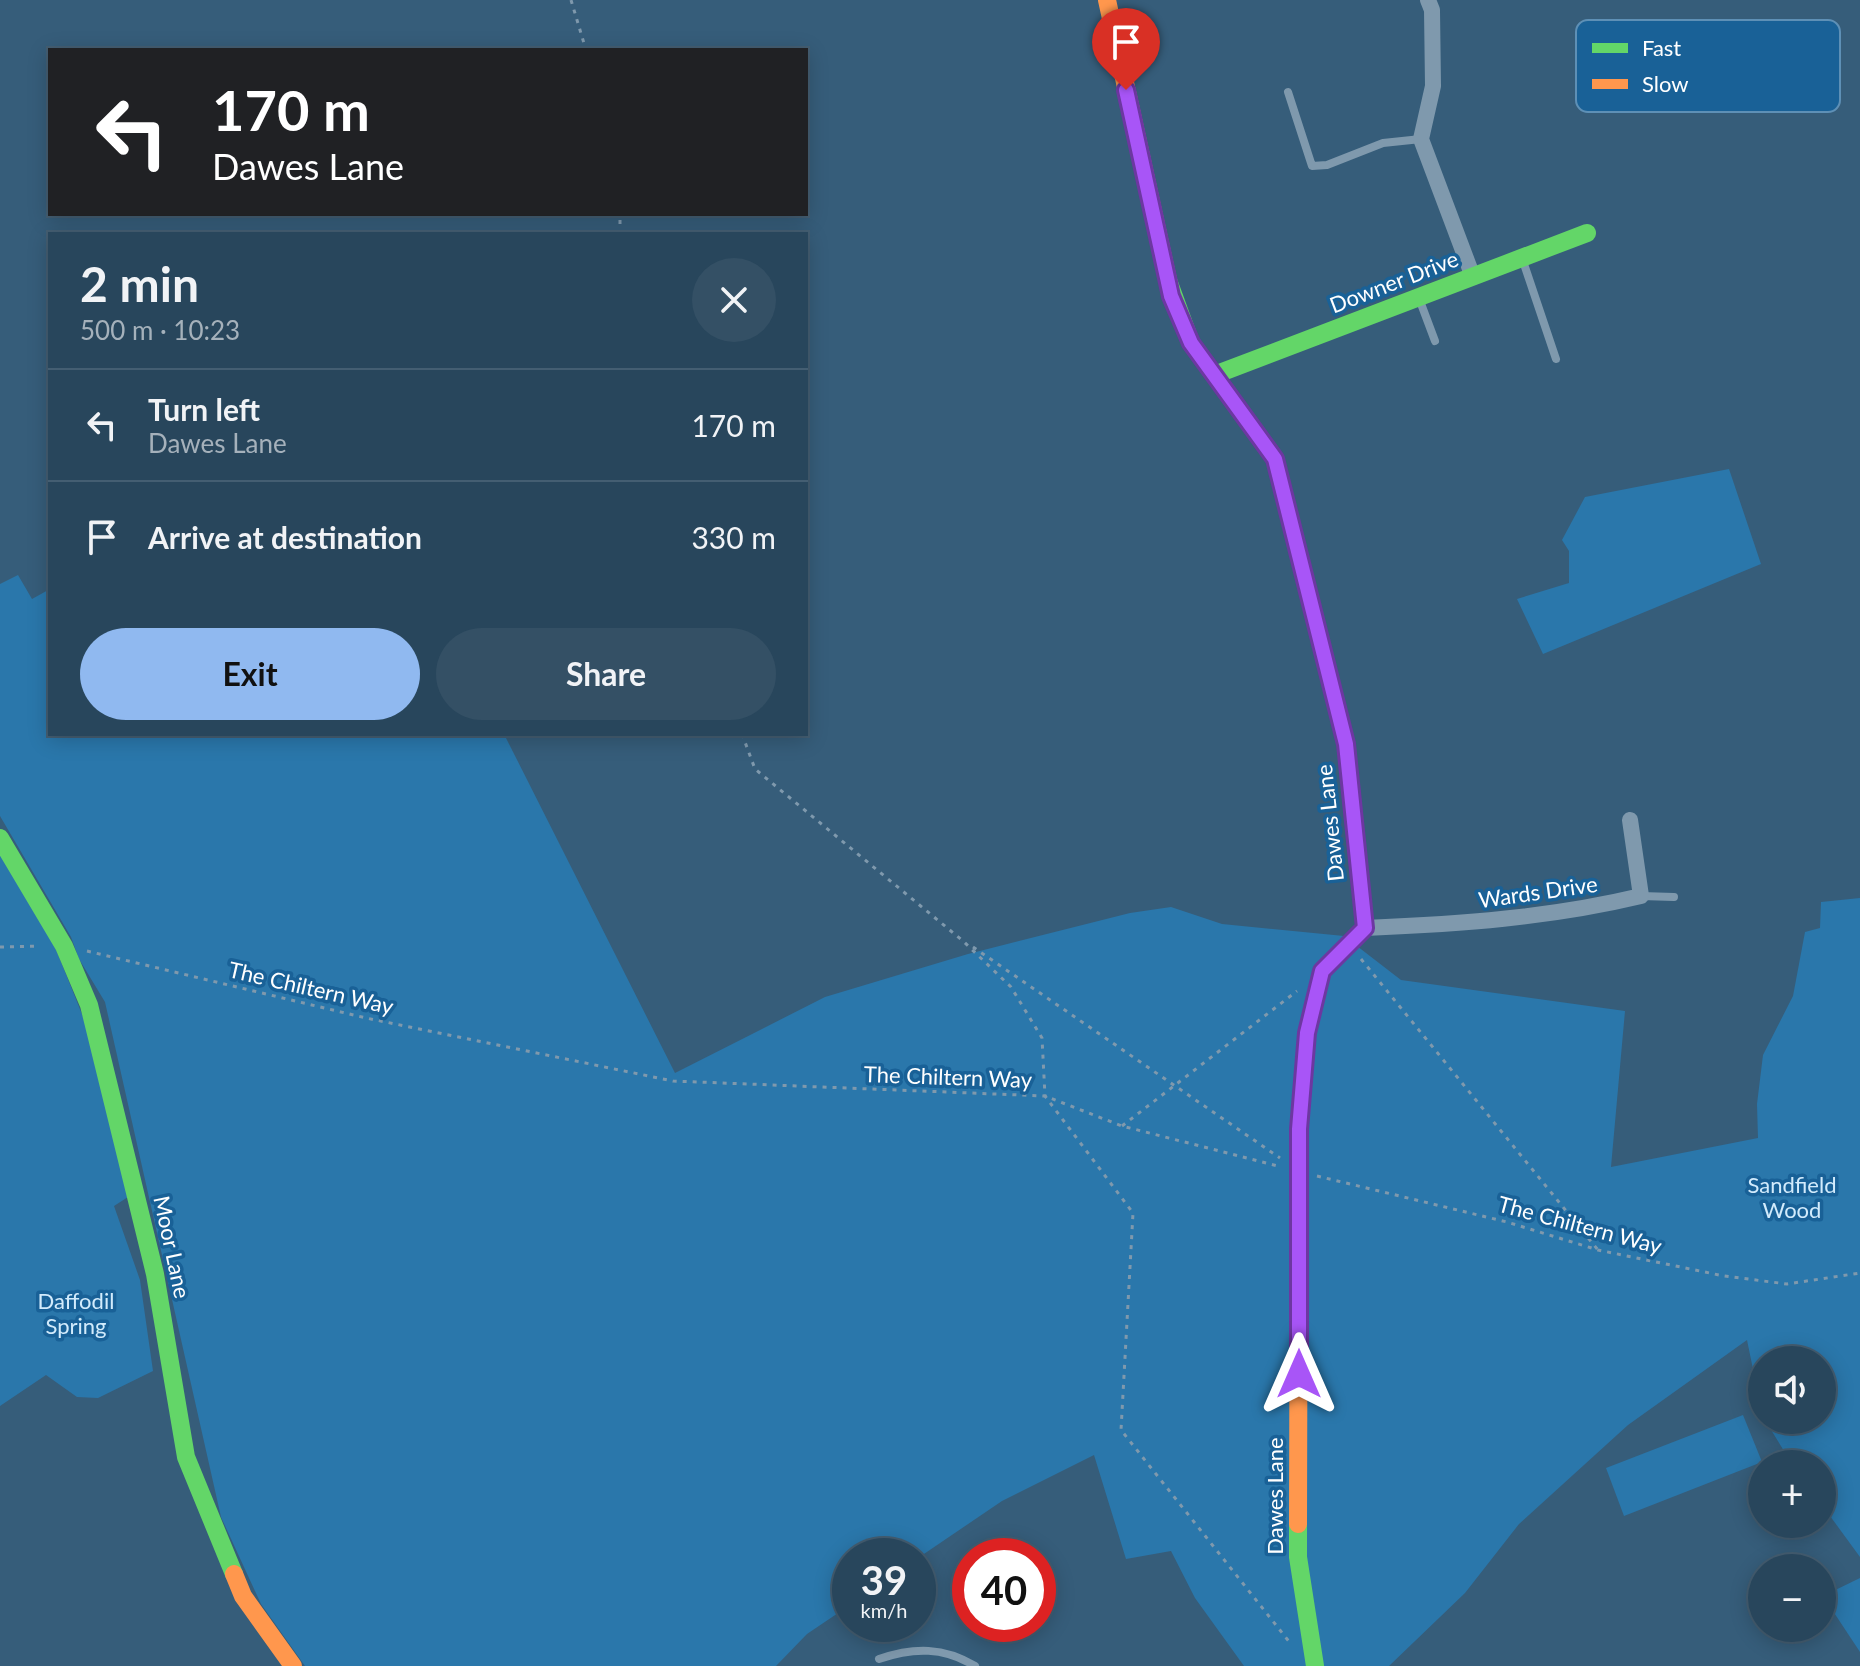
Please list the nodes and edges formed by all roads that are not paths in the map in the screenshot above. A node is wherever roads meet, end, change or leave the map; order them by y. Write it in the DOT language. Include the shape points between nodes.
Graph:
graph roads {
  1 [pos="1107,0"];
  2 [pos="1428,0"];
  3 [pos="1288,92"];
  4 [pos="1421,139"];
  5 [pos="1587,233"];
  6 [pos="1522,259"];
  7 [pos="1473,277"];
  8 [pos="1419,298"];
  9 [pos="1435,341"];
  10 [pos="1556,359"];
  11 [pos="1217,374"];
  12 [pos="1630,820"];
  13 [pos="0,838"];
  14 [pos="1641,896"];
  15 [pos="1674,897"];
  16 [pos="1365,928"];
  17 [pos="879,1659"];
  18 [pos="293,1666"];
  19 [pos="975,1666"];
  20 [pos="1315,1666"];
  1 -- 11 [label="street, Dawes Lane" via="1171,296 1191,343"];
  2 -- 4 [label="street" via="1433,86"];
  3 -- 4 [label="lane" via="1312,166 1383,143"];
  4 -- 7 [label="street"];
  5 -- 6 [label="street, Downer Drive"];
  6 -- 7 [label="street, Downer Drive"];
  6 -- 10 [label="lane"];
  7 -- 8 [label="street, Downer Drive"];
  8 -- 9 [label="lane"];
  8 -- 11 [label="street, Downer Drive"];
  11 -- 16 [label="street, Dawes Lane" via="1275,459 1346,744"];
  12 -- 14 [label="street"];
  13 -- 18 [label="street, Moor Lane" via="64,946 89,1005 155,1274 186,1457 243,1596"];
  14 -- 15 [label="lane"];
  14 -- 16 [label="street, Wards Drive" via="1492,923"];
  16 -- 20 [label="street, Dawes Lane" via="1322,971 1307,1033 1299,1172 1298,1557"];
  17 -- 19 [label="lane" via="902,1651 938,1650"];
}
